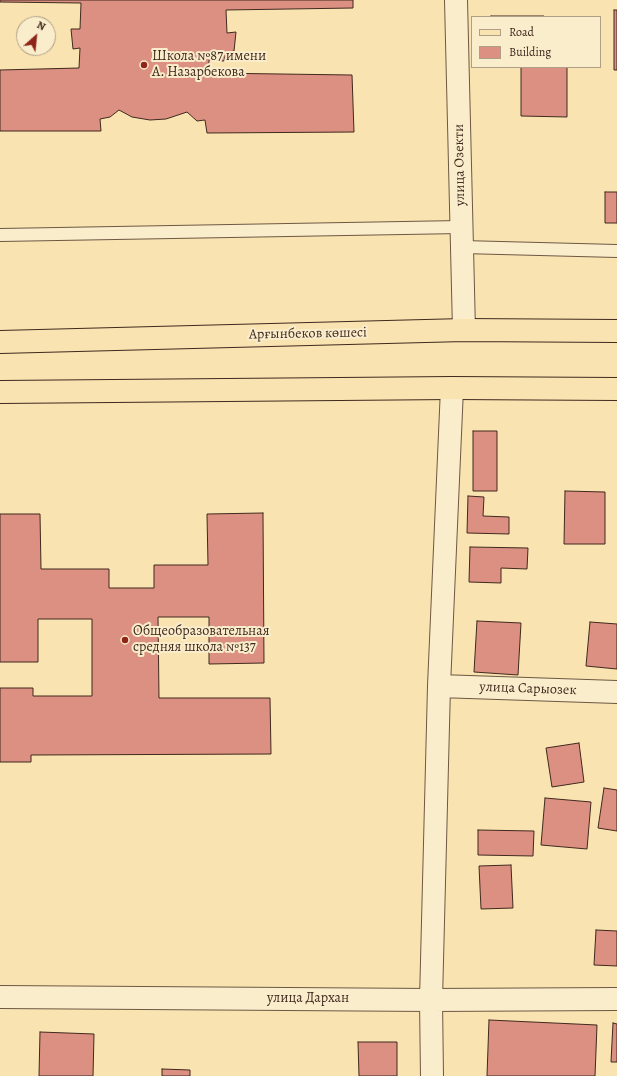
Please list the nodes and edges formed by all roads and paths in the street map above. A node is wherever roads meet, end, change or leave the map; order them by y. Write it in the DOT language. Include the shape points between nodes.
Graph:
graph roads {
  1 [pos="456,0"];
  2 [pos="0,235"];
  3 [pos="462,237"];
  4 [pos="617,251"];
  5 [pos="464,330"];
  6 [pos="617,331"];
  7 [pos="0,342"];
  8 [pos="452,388"];
  9 [pos="617,389"];
  10 [pos="0,392"];
  11 [pos="439,686"];
  12 [pos="617,692"];
  13 [pos="0,997"];
  14 [pos="617,999"];
  15 [pos="431,1000"];
  16 [pos="432,1076"];
  1 -- 3 [label="street, улица Озекти"];
  2 -- 3 [label="lane"];
  3 -- 4 [label="lane"];
  3 -- 5 [label="street, улица Озекти"];
  5 -- 6 [label="main road, Арғынбеков көшесі"];
  5 -- 7 [label="main road, Арғынбеков көшесі"];
  8 -- 9 [label="main road"];
  8 -- 10 [label="main road"];
  8 -- 11 [label="street"];
  11 -- 12 [label="street, улица Сарыозек"];
  11 -- 15 [label="street"];
  13 -- 15 [label="street, улица Дархан"];
  14 -- 15 [label="street, улица Дархан"];
  15 -- 16 [label="street"];
}
